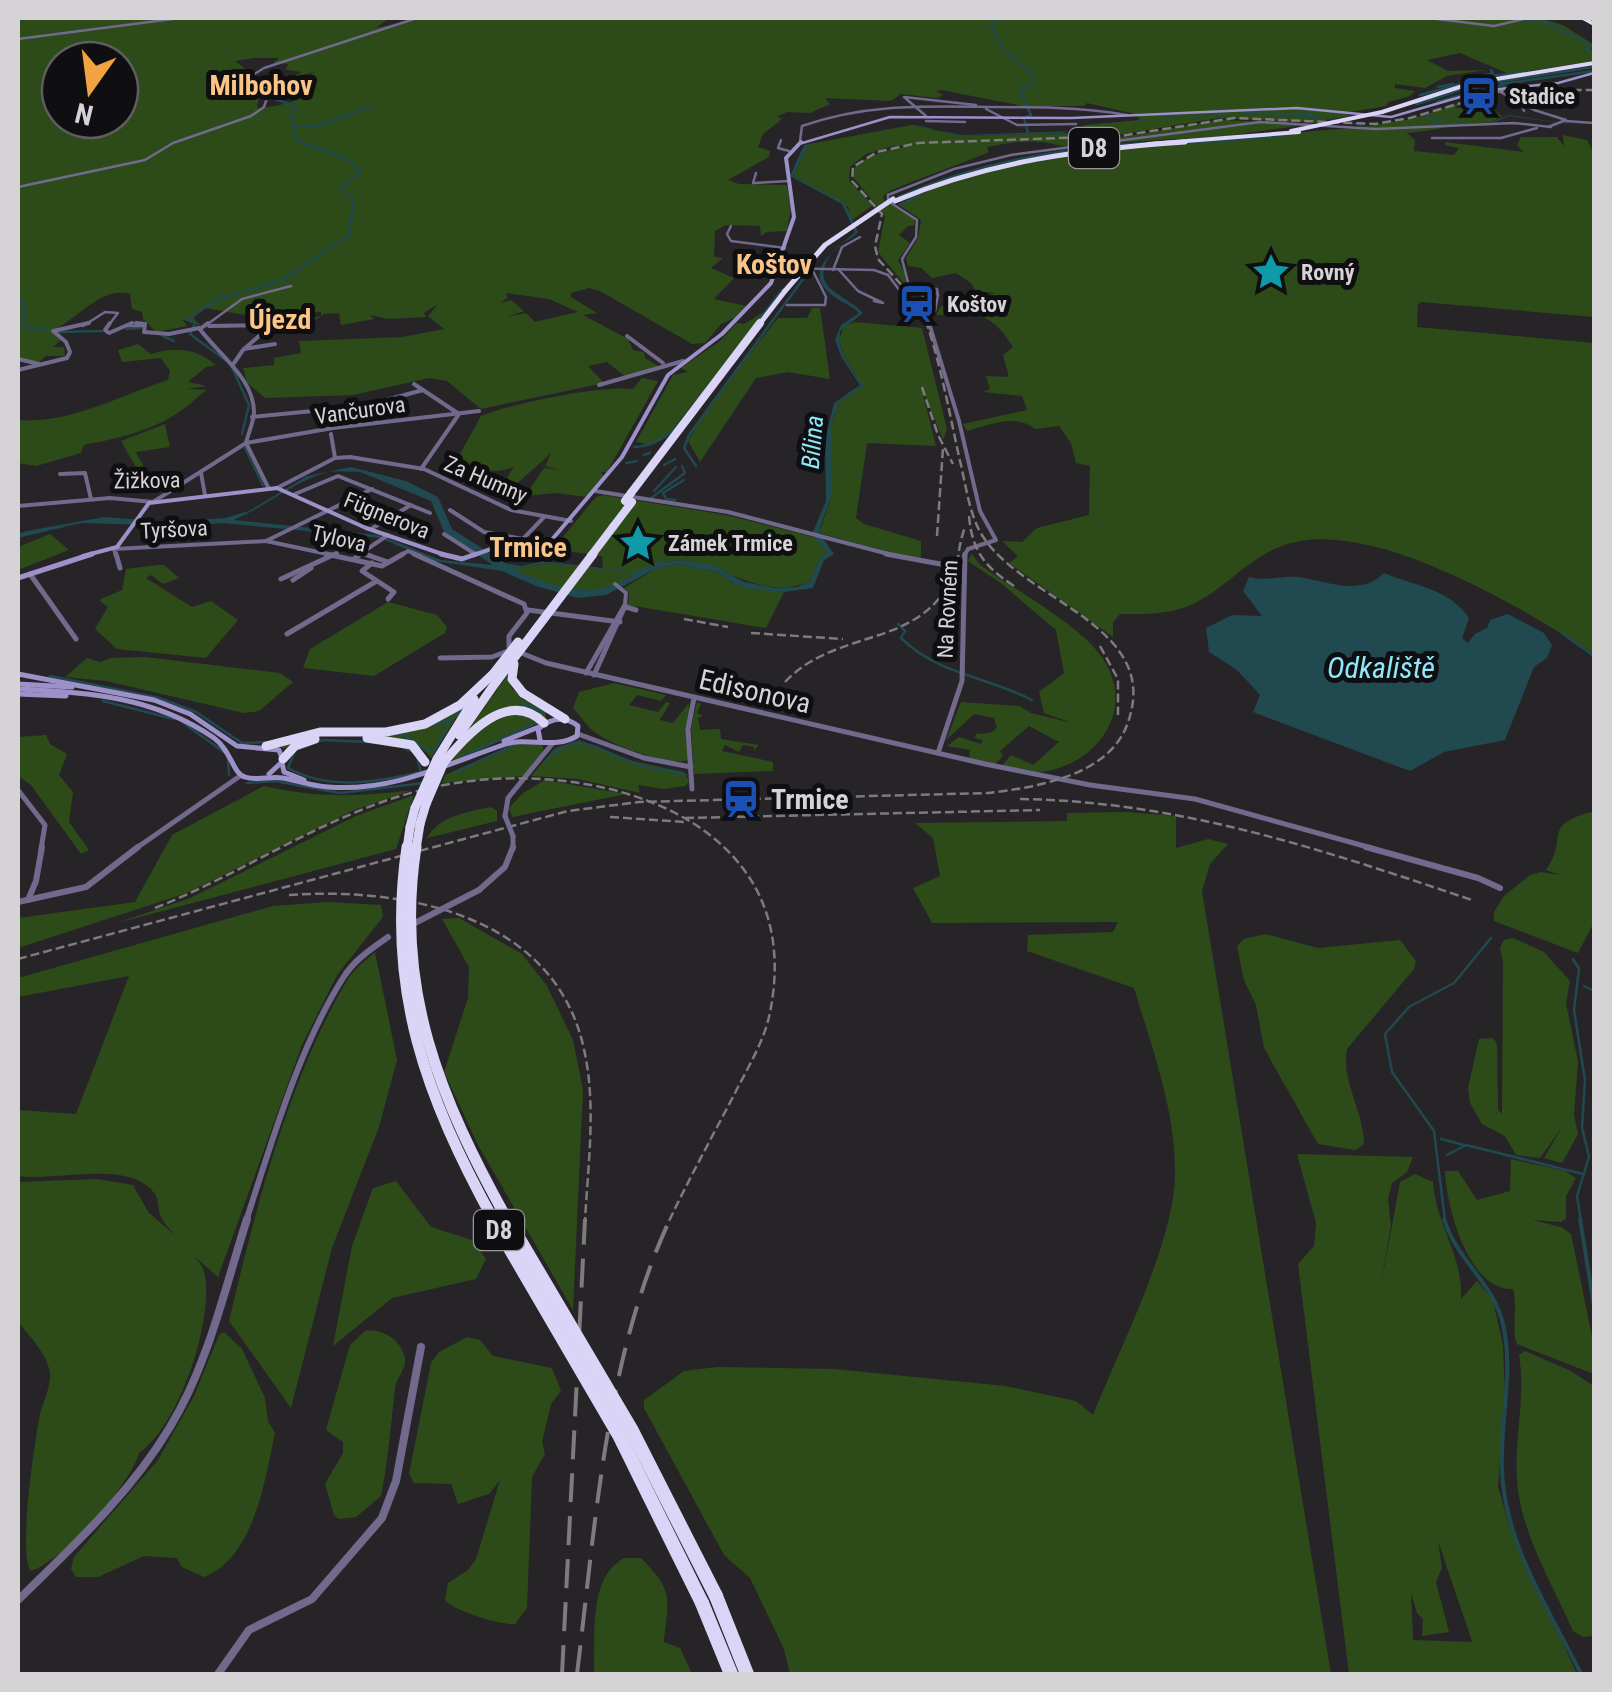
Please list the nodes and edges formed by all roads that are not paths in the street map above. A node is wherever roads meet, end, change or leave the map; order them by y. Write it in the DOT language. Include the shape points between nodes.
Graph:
graph roads {
  1 [pos="180,18"];
  2 [pos="417,18"];
  3 [pos="1429,18"];
  4 [pos="1528,18"];
  5 [pos="1584,18"];
  6 [pos="1594,24"];
  7 [pos="18,39"];
  8 [pos="1594,67"];
  9 [pos="1482,84"];
  10 [pos="1436,95"];
  11 [pos="914,106"];
  12 [pos="1528,106"];
  13 [pos="986,108"];
  14 [pos="1288,112"];
  15 [pos="1385,112"];
  16 [pos="1524,112"];
  17 [pos="1127,115"];
  18 [pos="959,117"];
  19 [pos="996,117"];
  20 [pos="926,118"];
  21 [pos="965,122"];
  22 [pos="1564,122"];
  23 [pos="1594,123"];
  24 [pos="1076,124"];
  25 [pos="971,127"];
  26 [pos="1289,127"];
  27 [pos="1551,127"];
  28 [pos="1432,138"];
  29 [pos="781,140"];
  30 [pos="800,142"];
  31 [pos="789,151"];
  32 [pos="756,173"];
  33 [pos="789,181"];
  34 [pos="18,187"];
  35 [pos="894,200"];
  36 [pos="731,226"];
  37 [pos="860,236"];
  38 [pos="760,240"];
  39 [pos="757,246"];
  40 [pos="784,248"];
  41 [pos="777,268"];
  42 [pos="813,270"];
  43 [pos="836,270"];
  44 [pos="291,286"];
  45 [pos="939,295"];
  46 [pos="874,301"];
  47 [pos="928,304"];
  48 [pos="787,305"];
  49 [pos="927,314"];
  50 [pos="277,318"];
  51 [pos="206,326"];
  52 [pos="275,326"];
  53 [pos="196,328"];
  54 [pos="627,336"];
  55 [pos="275,344"];
  56 [pos="244,348"];
  57 [pos="18,360"];
  58 [pos="683,361"];
  59 [pos="234,363"];
  60 [pos="39,364"];
  61 [pos="663,364"];
  62 [pos="18,370"];
  63 [pos="414,384"];
  64 [pos="599,385"];
  65 [pos="423,390"];
  66 [pos="479,411"];
  67 [pos="457,413"];
  68 [pos="252,418"];
  69 [pos="331,434"];
  70 [pos="246,443"];
  71 [pos="335,458"];
  72 [pos="422,469"];
  73 [pos="200,473"];
  74 [pos="60,474"];
  75 [pos="268,487"];
  76 [pos="278,488"];
  77 [pos="372,489"];
  78 [pos="595,491"];
  79 [pos="292,493"];
  80 [pos="205,495"];
  81 [pos="92,499"];
  82 [pos="152,502"];
  83 [pos="411,505"];
  84 [pos="18,506"];
  85 [pos="450,510"];
  86 [pos="330,511"];
  87 [pos="430,512"];
  88 [pos="544,517"];
  89 [pos="571,520"];
  90 [pos="610,526"];
  91 [pos="371,529"];
  92 [pos="444,534"];
  93 [pos="384,537"];
  94 [pos="499,538"];
  95 [pos="521,540"];
  96 [pos="266,541"];
  97 [pos="550,544"];
  98 [pos="488,548"];
  99 [pos="114,549"];
  100 [pos="337,553"];
  101 [pos="362,553"];
  102 [pos="476,554"];
  103 [pos="355,558"];
  104 [pos="388,562"];
  105 [pos="372,563"];
  106 [pos="314,565"];
  107 [pos="460,566"];
  108 [pos="120,568"];
  109 [pos="962,568"];
  110 [pos="28,572"];
  111 [pos="18,578"];
  112 [pos="281,579"];
  113 [pos="292,580"];
  114 [pos="375,582"];
  115 [pos="615,584"];
  116 [pos="390,598"];
  117 [pos="626,606"];
  118 [pos="528,610"];
  119 [pos="636,610"];
  120 [pos="617,621"];
  121 [pos="287,634"];
  122 [pos="76,639"];
  123 [pos="524,646"];
  124 [pos="510,650"];
  125 [pos="440,658"];
  126 [pos="18,674"];
  127 [pos="590,674"];
  128 [pos="491,679"];
  129 [pos="18,689"];
  130 [pos="123,693"];
  131 [pos="694,698"];
  132 [pos="565,719"];
  133 [pos="542,725"];
  134 [pos="578,734"];
  135 [pos="540,740"];
  136 [pos="552,744"];
  137 [pos="266,746"];
  138 [pos="254,748"];
  139 [pos="938,753"];
  140 [pos="441,759"];
  141 [pos="283,761"];
  142 [pos="233,763"];
  143 [pos="692,767"];
  144 [pos="240,776"];
  145 [pos="264,776"];
  146 [pos="692,789"];
  147 [pos="18,790"];
  148 [pos="421,806"];
  149 [pos="1500,888"];
  150 [pos="28,900"];
  151 [pos="18,902"];
  152 [pos="421,1347"];
  153 [pos="709,1599"];
  154 [pos="18,1600"];
  155 [pos="218,1674"];
  156 [pos="731,1674"];
  157 [pos="747,1674"];
  1 -- 7 [label="street"];
  2 -- 34 [label="street" via="275,61 253,77 269,89 264,107 241,121 134,163"];
  3 -- 4 [label="street" via="1504,24"];
  5 -- 6 [label="highway"];
  8 -- 9 [label="highway, D8"];
  8 -- 9 [label="highway, D8"];
  8 -- 9 [label="main road" via="1558,83"];
  9 -- 10 [label="highway, D8"];
  9 -- 10 [label="highway"];
  9 -- 12 [label="street"];
  9 -- 14 [label="main road" via="1396,117"];
  9 -- 15 [label="highway, D8"];
  10 -- 15 [label="highway, D8"];
  11 -- 13 [label="street"];
  11 -- 13 [label="street" via="904,98"];
  11 -- 20 [label="street"];
  11 -- 30 [label="street" via="832,115 802,126"];
  12 -- 16 [label="street"];
  12 -- 22 [label="street"];
  13 -- 17 [label="street"];
  13 -- 19 [label="street"];
  14 -- 17 [label="main road"];
  14 -- 26 [label="street"];
  15 -- 26 [label="highway, D8, bridge"];
  15 -- 35 [label="highway, D8, bridge" via="1299,132 1042,154 950,177"];
  17 -- 19 [label="main road"];
  18 -- 19 [label="main road"];
  18 -- 20 [label="main road"];
  18 -- 21 [label="street"];
  19 -- 24 [label="street" via="1019,127"];
  20 -- 21 [label="street"];
  20 -- 30 [label="main road" via="872,120"];
  21 -- 25 [label="street"];
  22 -- 23 [label="street"];
  22 -- 27 [label="street"];
  26 -- 27 [label="street"];
  26 -- 35 [label="highway, D8" via="1040,153 960,172"];
  26 -- 47 [label="street" via="1260,122 1026,152 899,188 886,200 917,220 916,237 902,259 909,286"];
  27 -- 28 [label="street" via="1501,138"];
  29 -- 31 [label="street" via="778,148"];
  30 -- 31 [label="main road"];
  31 -- 33 [label="main road"];
  32 -- 33 [label="street" via="754,183"];
  33 -- 40 [label="main road" via="794,212"];
  35 -- 90 [label="highway, D8, bridge" via="840,238 787,291"];
  36 -- 39 [label="street" via="731,241"];
  37 -- 43 [label="street" via="842,248"];
  38 -- 39 [label="street"];
  39 -- 40 [label="street"];
  40 -- 41 [label="main road"];
  41 -- 42 [label="street"];
  41 -- 58 [label="main road" via="751,306"];
  42 -- 43 [label="street"];
  42 -- 48 [label="street" via="825,305"];
  43 -- 46 [label="street"];
  43 -- 47 [label="street" via="883,273 909,302"];
  44 -- 51 [label="street" via="242,299"];
  45 -- 49 [label="street"];
  47 -- 49 [label="street"];
  49 -- 109 [label="street, Na Rovném" via="980,511 996,540 968,549"];
  50 -- 52 [label="street"];
  51 -- 52 [label="street"];
  51 -- 53 [label="street"];
  52 -- 56 [label="street"];
  53 -- 59 [label="street"];
  53 -- 60 [label="street" via="159,334 137,323 106,332 118,314 106,312 84,327 54,332 70,354"];
  54 -- 61 [label="street"];
  55 -- 56 [label="street"];
  56 -- 59 [label="street"];
  57 -- 60 [label="street"];
  58 -- 61 [label="street"];
  58 -- 78 [label="main road"];
  59 -- 68 [label="street"];
  60 -- 62 [label="street"];
  61 -- 64 [label="street"];
  63 -- 65 [label="street"];
  65 -- 67 [label="street"];
  65 -- 68 [label="street" via="364,406"];
  66 -- 67 [label="street, Vančurova"];
  67 -- 70 [label="street, Vančurova"];
  67 -- 72 [label="street"];
  68 -- 70 [label="street"];
  69 -- 71 [label="street"];
  70 -- 73 [label="street"];
  70 -- 75 [label="street"];
  71 -- 72 [label="street, Za Humny"];
  71 -- 76 [label="street"];
  72 -- 88 [label="street, Za Humny" via="511,510"];
  73 -- 80 [label="street"];
  73 -- 82 [label="street"];
  74 -- 81 [label="street" via="85,472"];
  75 -- 76 [label="main road, Žižkova"];
  75 -- 80 [label="main road, Žižkova"];
  76 -- 79 [label="main road, Fügnerova"];
  77 -- 79 [label="street" via="335,476"];
  77 -- 83 [label="street"];
  77 -- 86 [label="street, Tyršova"];
  78 -- 89 [label="main road"];
  78 -- 109 [label="street" via="728,512"];
  79 -- 86 [label="main road, Fügnerova"];
  80 -- 82 [label="main road, Žižkova"];
  81 -- 82 [label="street, Žižkova"];
  81 -- 84 [label="street, Žižkova"];
  82 -- 99 [label="main road"];
  83 -- 87 [label="street"];
  83 -- 91 [label="street"];
  85 -- 94 [label="street"];
  86 -- 91 [label="main road, Fügnerova"];
  86 -- 96 [label="street, Tyršova"];
  88 -- 89 [label="street, Za Humny"];
  88 -- 95 [label="street"];
  89 -- 97 [label="main road"];
  90 -- 123 [label="highway, D8, bridge"];
  90 -- 128 [label="highway, D8, bridge"];
  91 -- 93 [label="main road, Fügnerova"];
  92 -- 102 [label="street"];
  93 -- 101 [label="street"];
  93 -- 107 [label="main road, Fügnerova"];
  94 -- 95 [label="street"];
  94 -- 98 [label="street"];
  95 -- 97 [label="street"];
  96 -- 99 [label="street, Tyršova"];
  96 -- 100 [label="street, Tylova"];
  97 -- 98 [label="main road" via="532,552"];
  98 -- 102 [label="main road"];
  99 -- 108 [label="street"];
  99 -- 110 [label="main road, Tyršova"];
  100 -- 103 [label="street, Tylova"];
  100 -- 106 [label="street"];
  101 -- 103 [label="street"];
  101 -- 104 [label="street"];
  102 -- 107 [label="main road"];
  103 -- 105 [label="street, Tylova"];
  104 -- 105 [label="street, Tylova"];
  104 -- 107 [label="street, Tylova" via="408,551"];
  105 -- 114 [label="street" via="362,571"];
  106 -- 112 [label="street"];
  106 -- 113 [label="street"];
  107 -- 118 [label="street"];
  109 -- 139 [label="street, Na Rovném" via="962,680"];
  110 -- 111 [label="main road, Tyršova"];
  110 -- 122 [label="street"];
  114 -- 116 [label="street" via="390,588"];
  114 -- 121 [label="street"];
  115 -- 117 [label="street" via="624,590"];
  117 -- 119 [label="street"];
  117 -- 120 [label="street"];
  118 -- 120 [label="street"];
  118 -- 124 [label="street" via="509,636"];
  120 -- 127 [label="street"];
  123 -- 128 [label="highway, D8, bridge"];
  123 -- 132 [label="highway, bridge" via="513,682"];
  124 -- 125 [label="street"];
  124 -- 127 [label="street, Edisonova"];
  126 -- 130 [label="main road"];
  127 -- 131 [label="street, Edisonova"];
  128 -- 137 [label="highway" via="453,710 414,727 320,732"];
  128 -- 140 [label="highway, D8"];
  129 -- 130 [label="main road"];
  129 -- 142 [label="main road" via="130,700 187,720 224,746"];
  130 -- 138 [label="main road" via="181,710 237,746"];
  131 -- 139 [label="street, Edisonova"];
  131 -- 143 [label="street" via="688,729"];
  132 -- 133 [label="main road"];
  132 -- 134 [label="main road" via="576,724"];
  133 -- 135 [label="main road"];
  133 -- 140 [label="highway" via="538,715 524,711 496,715"];
  133 -- 141 [label="main road" via="438,770 389,782 314,782 287,774"];
  134 -- 136 [label="main road"];
  134 -- 143 [label="street"];
  135 -- 136 [label="main road"];
  135 -- 145 [label="main road" via="512,742 431,776 387,786 332,788"];
  136 -- 154 [label="street, bridge" via="508,798 504,816 514,844 505,866 479,890 360,956 343,978 272,1138 198,1369 170,1427 110,1509"];
  137 -- 138 [label="main road"];
  137 -- 141 [label="main road" via="279,750"];
  138 -- 142 [label="main road"];
  139 -- 149 [label="street, Edisonova" via="1195,799"];
  140 -- 141 [label="highway" via="405,742 339,738 300,744"];
  140 -- 148 [label="highway, D8, bridge"];
  140 -- 148 [label="highway, D8, bridge"];
  141 -- 145 [label="main road"];
  142 -- 144 [label="main road"];
  143 -- 146 [label="street"];
  144 -- 145 [label="main road"];
  144 -- 150 [label="street" via="98,880"];
  147 -- 150 [label="street" via="45,825"];
  148 -- 153 [label="highway, D8, bridge" via="398,893 396,947 408,1021 430,1090 472,1180"];
  150 -- 151 [label="street"];
  152 -- 155 [label="street" via="388,1506 312,1600 249,1630"];
  153 -- 156 [label="highway, D8"];
  153 -- 157 [label="highway, D8"];
}
